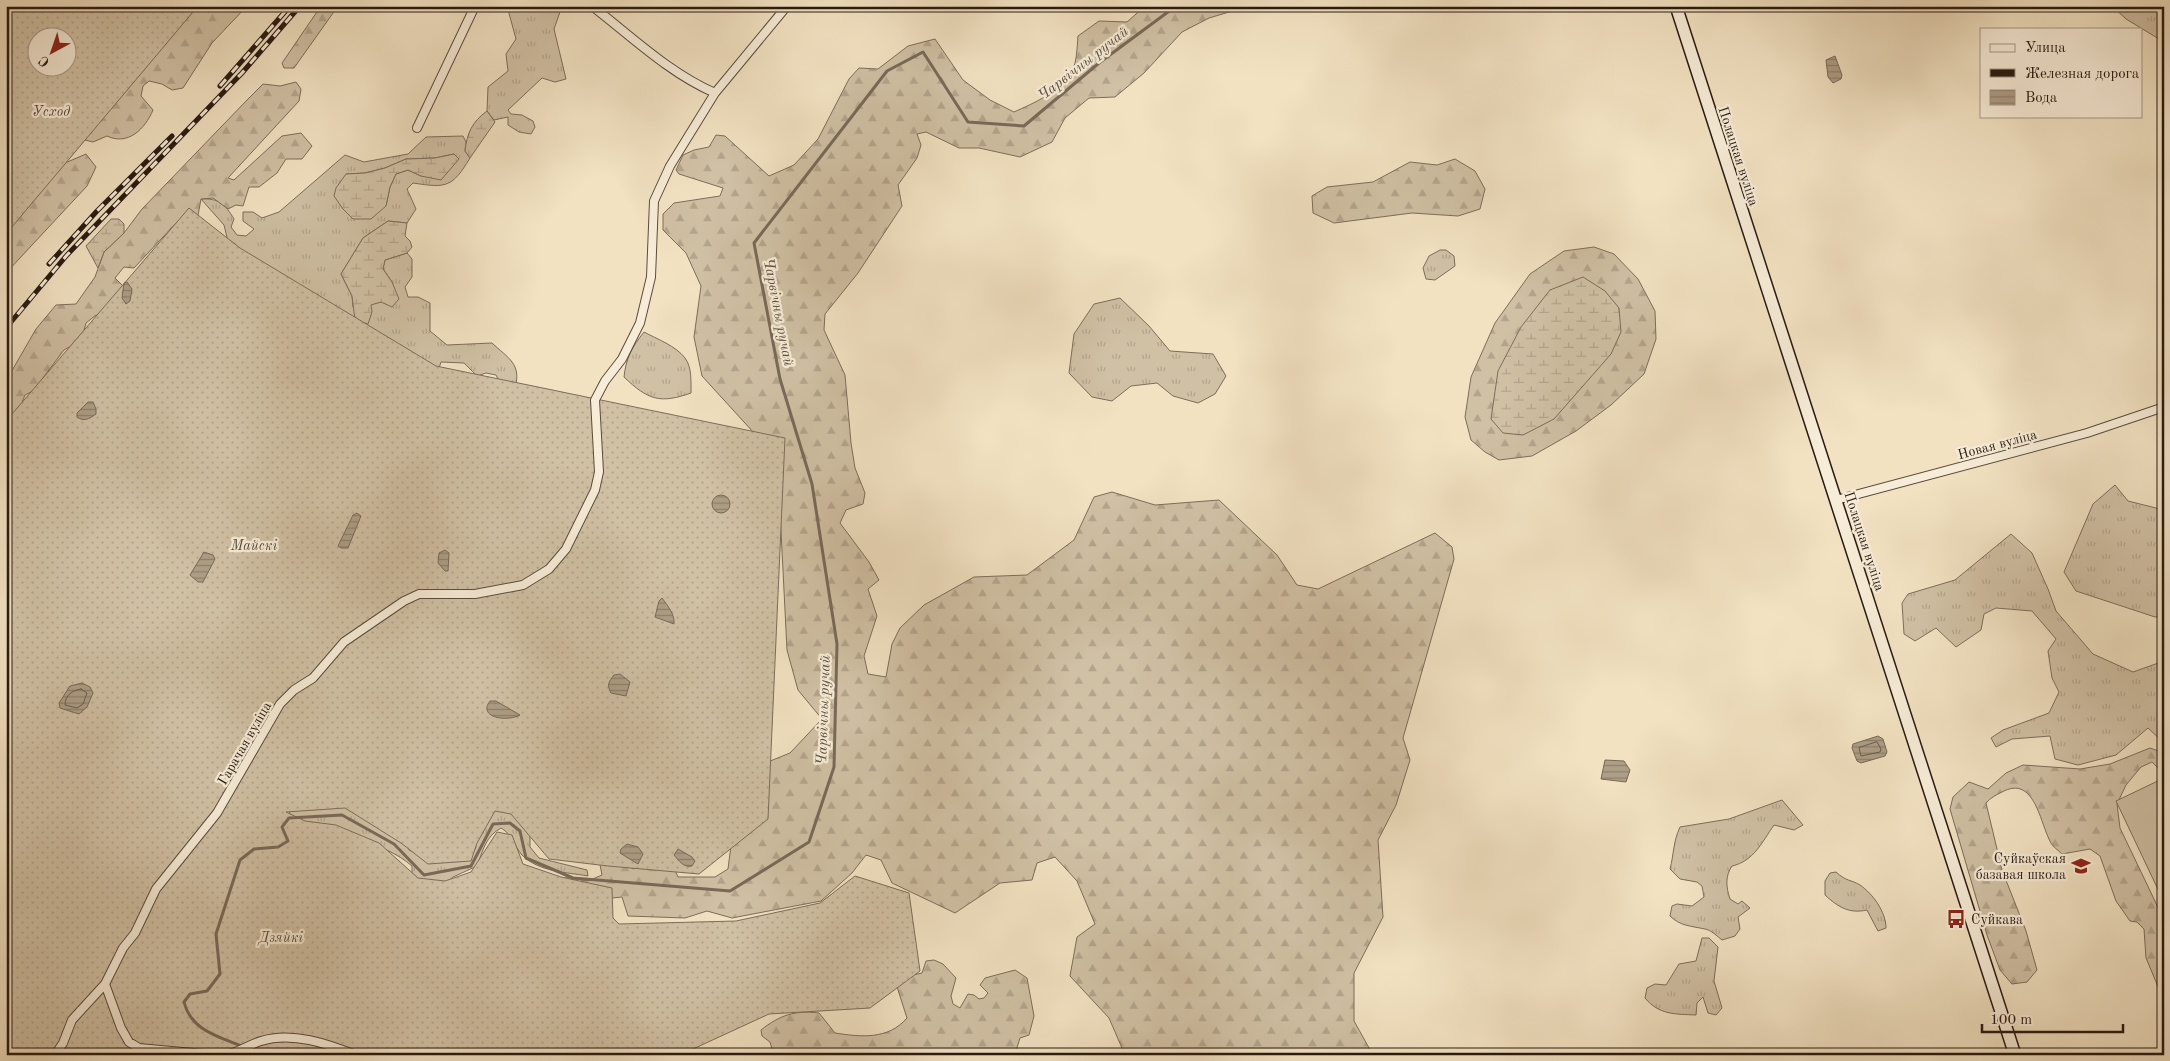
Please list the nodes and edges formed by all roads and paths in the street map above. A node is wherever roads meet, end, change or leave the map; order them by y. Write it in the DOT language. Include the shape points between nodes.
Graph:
graph roads {
  1 [pos="475,6"];
  2 [pos="592,6"];
  3 [pos="787,6"];
  4 [pos="1676,6"];
  5 [pos="714,93"];
  6 [pos="418,128"];
  7 [pos="2164,407"];
  8 [pos="1836,500"];
  9 [pos="105,984"];
  10 [pos="55,1055"];
  11 [pos="215,1055"];
  12 [pos="225,1055"];
  13 [pos="356,1055"];
  14 [pos="2015,1055"];
  1 -- 6 [label="street"];
  2 -- 5 [label="street" via="667,64"];
  3 -- 5 [label="street"];
  4 -- 8 [label="main road, Полацкая вуліца"];
  5 -- 9 [label="street, Гарачая вуліца" via="670,166 654,201 651,277 640,323 622,359 595,400 599,472 595,490 566,549 549,569 523,585 475,594 419,594 344,642 313,678 280,704 217,813 156,889"];
  7 -- 8 [label="street, Новая вуліца" via="2087,433"];
  8 -- 14 [label="main road, Полацкая вуліца"];
  9 -- 10 [label="street, Гарачая вуліца" via="72,1020"];
  9 -- 11 [label="street" via="128,1042 139,1048"];
  12 -- 13 [label="street" via="262,1040 304,1039"];
}
